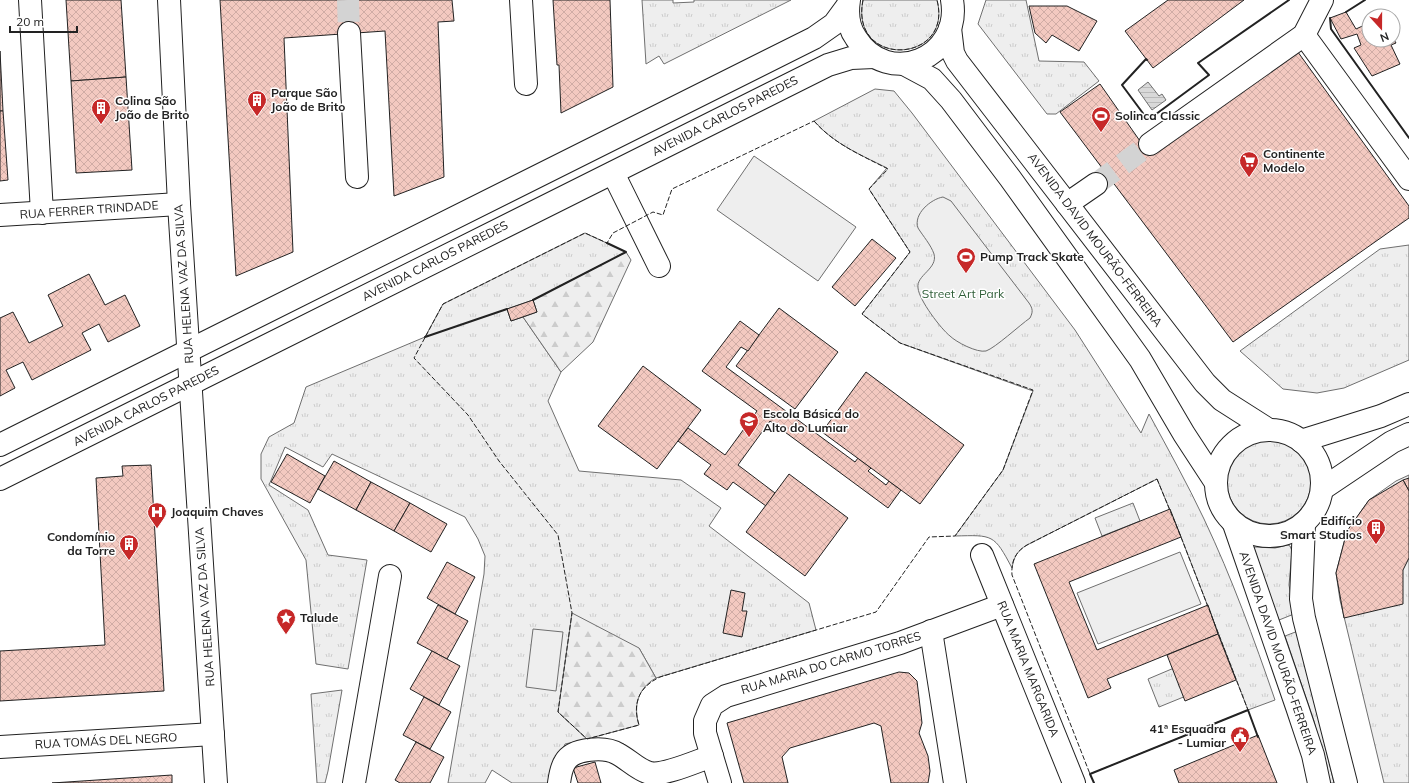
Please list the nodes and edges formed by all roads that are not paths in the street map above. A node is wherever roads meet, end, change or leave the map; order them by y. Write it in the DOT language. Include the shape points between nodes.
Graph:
graph roads {
  1 [pos="30,0"];
  2 [pos="169,0"];
  3 [pos="521,0"];
  4 [pos="952,0"];
  5 [pos="1322,0"];
  6 [pos="849,3"];
  7 [pos="950,28"];
  8 [pos="350,34"];
  9 [pos="1304,35"];
  10 [pos="874,57"];
  11 [pos="904,64"];
  12 [pos="526,84"];
  13 [pos="1150,144"];
  14 [pos="613,173"];
  15 [pos="357,176"];
  16 [pos="1409,179"];
  17 [pos="1096,184"];
  18 [pos="179,204"];
  19 [pos="1067,204"];
  20 [pos="42,213"];
  21 [pos="0,216"];
  22 [pos="658,266"];
  23 [pos="188,351"];
  24 [pos="190,384"];
  25 [pos="1409,404"];
  26 [pos="1269,430"];
  27 [pos="1409,434"];
  28 [pos="1301,441"];
  29 [pos="0,445"];
  30 [pos="0,479"];
  31 [pos="1216,483"];
  32 [pos="1322,489"];
  33 [pos="1234,524"];
  34 [pos="1304,524"];
  35 [pos="982,555"];
  36 [pos="390,576"];
  37 [pos="1002,605"];
  38 [pos="931,632"];
  39 [pos="213,734"];
  40 [pos="0,747"];
  41 [pos="712,756"];
  42 [pos="216,783"];
  43 [pos="354,783"];
  44 [pos="559,783"];
  45 [pos="720,783"];
  46 [pos="955,783"];
  47 [pos="1074,783"];
  48 [pos="1319,783"];
  49 [pos="1346,783"];
  1 -- 20 [label="street"];
  2 -- 18 [label="street, RUA HELENA VAZ DA SILVA"];
  3 -- 12 [label="street"];
  4 -- 7 [label="street" via="953,18"];
  5 -- 9 [label="street"];
  6 -- 10 [label="street" via="848,16 853,35"];
  6 -- 23 [label="street" via="834,24 814,38"];
  7 -- 11 [label="street" via="933,53"];
  7 -- 19 [label="street, AVENIDA DAVID MOURÃO-FERREIRA" via="953,53 957,61"];
  8 -- 15 [label="street"];
  9 -- 13 [label="street"];
  9 -- 16 [label="street"];
  10 -- 11 [label="street" via="894,64"];
  10 -- 14 [label="street, AVENIDA CARLOS PAREDES" via="851,58 828,65"];
  11 -- 31 [label="street" via="932,79 1005,172 1140,359"];
  14 -- 22 [label="street"];
  14 -- 24 [label="street, AVENIDA CARLOS PAREDES"];
  17 -- 19 [label="street"];
  18 -- 20 [label="street, RUA FERRER TRINDADE"];
  18 -- 23 [label="street, RUA HELENA VAZ DA SILVA"];
  19 -- 26 [label="street, AVENIDA DAVID MOURÃO-FERREIRA" via="1205,383 1222,400"];
  20 -- 21 [label="street, RUA FERRER TRINDADE"];
  23 -- 24 [label="street, RUA HELENA VAZ DA SILVA"];
  23 -- 29 [label="street"];
  24 -- 30 [label="street, AVENIDA CARLOS PAREDES"];
  24 -- 39 [label="street, RUA HELENA VAZ DA SILVA"];
  25 -- 28 [label="street" via="1381,416"];
  26 -- 28 [label="street" via="1286,433"];
  26 -- 31 [label="street" via="1253,433 1238,440 1226,452 1218,467"];
  27 -- 32 [label="street" via="1392,442"];
  28 -- 32 [label="street" via="1314,454 1321,471"];
  31 -- 33 [label="street" via="1218,499 1224,513"];
  32 -- 34 [label="street" via="1319,502"];
  33 -- 34 [label="street" via="1247,532 1262,536 1277,536 1291,532"];
  33 -- 48 [label="street, AVENIDA DAVID MOURÃO-FERREIRA" via="1313,755"];
  34 -- 49 [label="street, AVENIDA DAVID MOURÃO-FERREIRA" via="1301,598 1304,618"];
  35 -- 37 [label="street, RUA MARIA MARGARIDA"];
  36 -- 43 [label="street"];
  37 -- 38 [label="street, RUA MARIA DO CARMO TORRES"];
  37 -- 47 [label="street, RUA MARIA MARGARIDA"];
  38 -- 41 [label="street, RUA MARIA DO CARMO TORRES" via="726,696 712,705 704,721"];
  38 -- 46 [label="street"];
  39 -- 40 [label="street, RUA TOMÁS DEL NEGRO"];
  39 -- 42 [label="street, RUA HELENA VAZ DA SILVA"];
  41 -- 44 [label="street" via="661,773 649,773 617,753 603,748 590,750 573,755 565,762"];
  41 -- 45 [label="street, RUA MARIA DO CARMO TORRES"];
}
